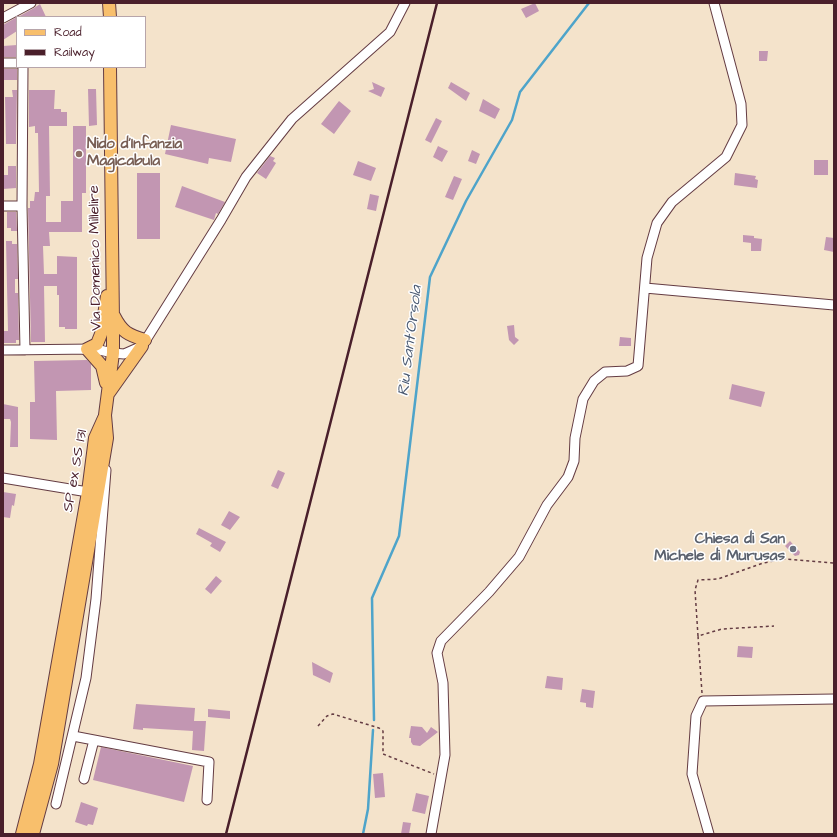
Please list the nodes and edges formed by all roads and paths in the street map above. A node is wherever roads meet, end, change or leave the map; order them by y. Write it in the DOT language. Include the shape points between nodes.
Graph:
graph roads {
  1 [pos="31,3"];
  2 [pos="110,3"];
  3 [pos="405,3"];
  4 [pos="714,3"];
  5 [pos="110,16"];
  6 [pos="3,18"];
  7 [pos="3,63"];
  8 [pos="16,63"];
  9 [pos="24,68"];
  10 [pos="110,68"];
  11 [pos="3,206"];
  12 [pos="22,206"];
  13 [pos="112,272"];
  14 [pos="645,288"];
  15 [pos="834,305"];
  16 [pos="113,313"];
  17 [pos="143,343"];
  18 [pos="87,349"];
  19 [pos="3,350"];
  20 [pos="25,350"];
  21 [pos="113,354"];
  22 [pos="108,393"];
  23 [pos="105,415"];
  24 [pos="102,468"];
  25 [pos="3,478"];
  26 [pos="88,492"];
  27 [pos="834,563"];
  28 [pos="774,626"];
  29 [pos="698,636"];
  30 [pos="834,699"];
  31 [pos="703,701"];
  32 [pos="318,726"];
  33 [pos="73,736"];
  34 [pos="94,740"];
  35 [pos="441,777"];
  36 [pos="84,779"];
  37 [pos="207,800"];
  38 [pos="56,804"];
  39 [pos="22,834"];
  40 [pos="33,834"];
  41 [pos="431,834"];
  42 [pos="709,834"];
  1 -- 6 [label="street"];
  2 -- 5 [label="main road"];
  3 -- 17 [label="street" via="390,32 292,119 246,177"];
  4 -- 14 [label="street" via="741,104 742,125 726,157 672,202 657,223 647,258"];
  7 -- 8 [label="street"];
  9 -- 12 [label="street"];
  10 -- 13 [label="main road, Via Domenico Millelire"];
  11 -- 12 [label="street"];
  12 -- 20 [label="street"];
  13 -- 16 [label="main road, Via Domenico Millelire"];
  13 -- 18 [label="main road" via="101,334 97,344"];
  14 -- 15 [label="street"];
  14 -- 35 [label="street" via="638,366 627,371 605,372 594,381 583,399 575,438 574,461 568,477 547,505 519,558 441,641 438,653 443,683 445,755"];
  16 -- 17 [label="main road" via="120,328"];
  16 -- 21 [label="main road, Via Domenico Millelire"];
  17 -- 21 [label="street" via="124,354"];
  17 -- 22 [label="main road"];
  18 -- 20 [label="street"];
  18 -- 21 [label="street"];
  18 -- 22 [label="main road" via="102,366"];
  19 -- 20 [label="street"];
  21 -- 22 [label="main road, Via Domenico Millelire"];
  22 -- 23 [label="main road, Via Domenico Millelire"];
  23 -- 24 [label="main road, SP ex SS 131" via="107,438"];
  23 -- 26 [label="main road, SP ex SS 131" via="95,438"];
  24 -- 33 [label="street" via="106,470 96,599 86,678"];
  24 -- 40 [label="main road, SP ex SS 131" via="52,764"];
  25 -- 26 [label="street"];
  26 -- 39 [label="main road, SP ex SS 131" via="40,764"];
  27 -- 29 [label="path" via="785,559 763,563 718,579 698,580 695,590"];
  28 -- 29 [label="path" via="722,629"];
  29 -- 31 [label="path"];
  30 -- 31 [label="street"];
  31 -- 42 [label="street" via="696,716 692,774"];
  32 -- 35 [label="path" via="333,714 379,728 384,735 383,754"];
  33 -- 34 [label="street"];
  33 -- 38 [label="street"];
  34 -- 36 [label="street"];
  34 -- 37 [label="street" via="209,762"];
  35 -- 41 [label="street"];
}
